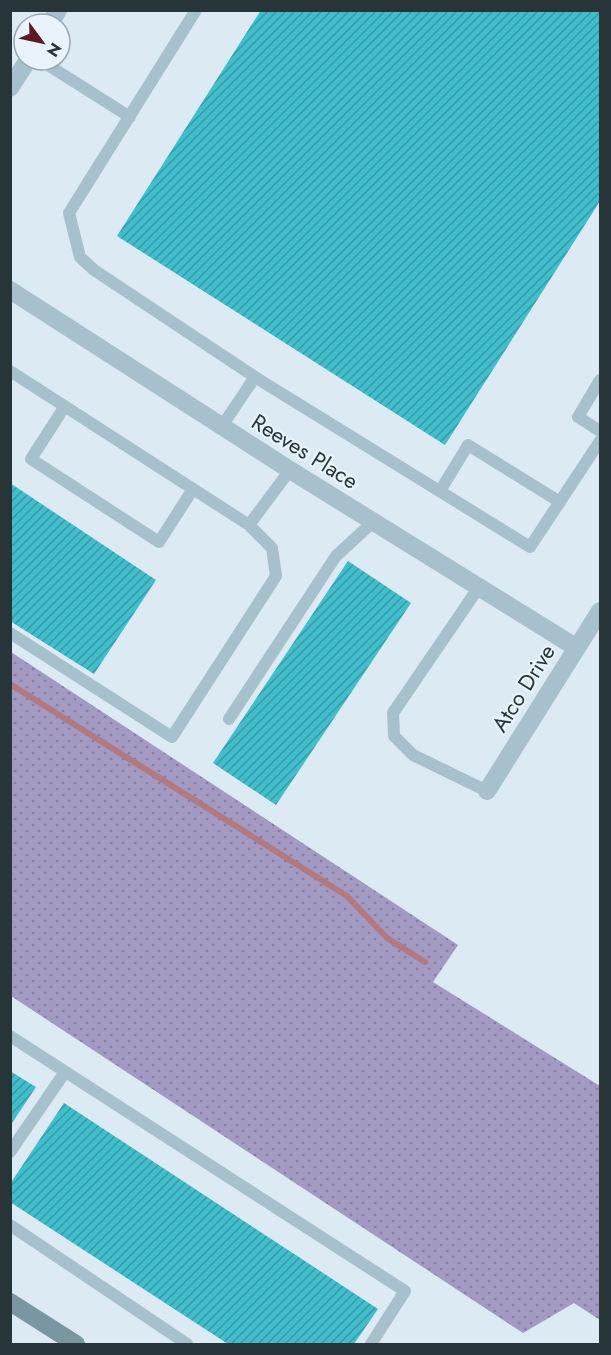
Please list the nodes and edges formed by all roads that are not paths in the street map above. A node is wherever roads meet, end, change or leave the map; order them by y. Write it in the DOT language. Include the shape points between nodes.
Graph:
graph roads {
  1 [pos="196,10"];
  2 [pos="20,72"];
  3 [pos="59,72"];
  4 [pos="10,88"];
  5 [pos="130,117"];
  6 [pos="10,290"];
  7 [pos="10,371"];
  8 [pos="255,377"];
  9 [pos="600,380"];
  10 [pos="65,406"];
  11 [pos="222,426"];
  12 [pos="600,431"];
  13 [pos="600,441"];
  14 [pos="290,470"];
  15 [pos="193,489"];
  16 [pos="440,491"];
  17 [pos="560,502"];
  18 [pos="373,522"];
  19 [pos="249,525"];
  20 [pos="479,587"];
  21 [pos="600,611"];
  22 [pos="10,633"];
  23 [pos="577,648"];
  24 [pos="229,719"];
  25 [pos="487,791"];
  26 [pos="10,1036"];
  27 [pos="65,1071"];
  28 [pos="10,1152"];
  29 [pos="10,1225"];
  30 [pos="10,1302"];
  31 [pos="76,1344"];
  32 [pos="187,1344"];
  33 [pos="371,1344"];
  1 -- 5 [label="lane"];
  2 -- 4 [label="street"];
  3 -- 5 [label="lane"];
  5 -- 8 [label="lane" via="69,213 80,257"];
  6 -- 11 [label="street, Reeves Place"];
  7 -- 10 [label="lane"];
  8 -- 11 [label="lane"];
  8 -- 16 [label="lane"];
  9 -- 12 [label="lane" via="578,417"];
  10 -- 15 [label="lane"];
  10 -- 15 [label="lane" via="31,459 139,530 159,542"];
  11 -- 14 [label="street, Reeves Place"];
  13 -- 17 [label="lane"];
  14 -- 18 [label="street, Reeves Place"];
  14 -- 19 [label="lane"];
  15 -- 19 [label="lane"];
  16 -- 17 [label="lane" via="530,547"];
  16 -- 17 [label="lane" via="468,445"];
  18 -- 20 [label="street, Reeves Place"];
  18 -- 24 [label="lane" via="336,556"];
  19 -- 22 [label="lane" via="272,548 276,576 172,737"];
  20 -- 23 [label="street, Reeves Place"];
  20 -- 25 [label="lane" via="393,713 394,736 413,756"];
  21 -- 23 [label="street, Atco Drive"];
  23 -- 25 [label="street, Atco Drive"];
  26 -- 27 [label="lane"];
  27 -- 28 [label="lane"];
  27 -- 33 [label="lane" via="405,1291"];
  29 -- 32 [label="lane"];
  30 -- 31 [label="main road"];
}
